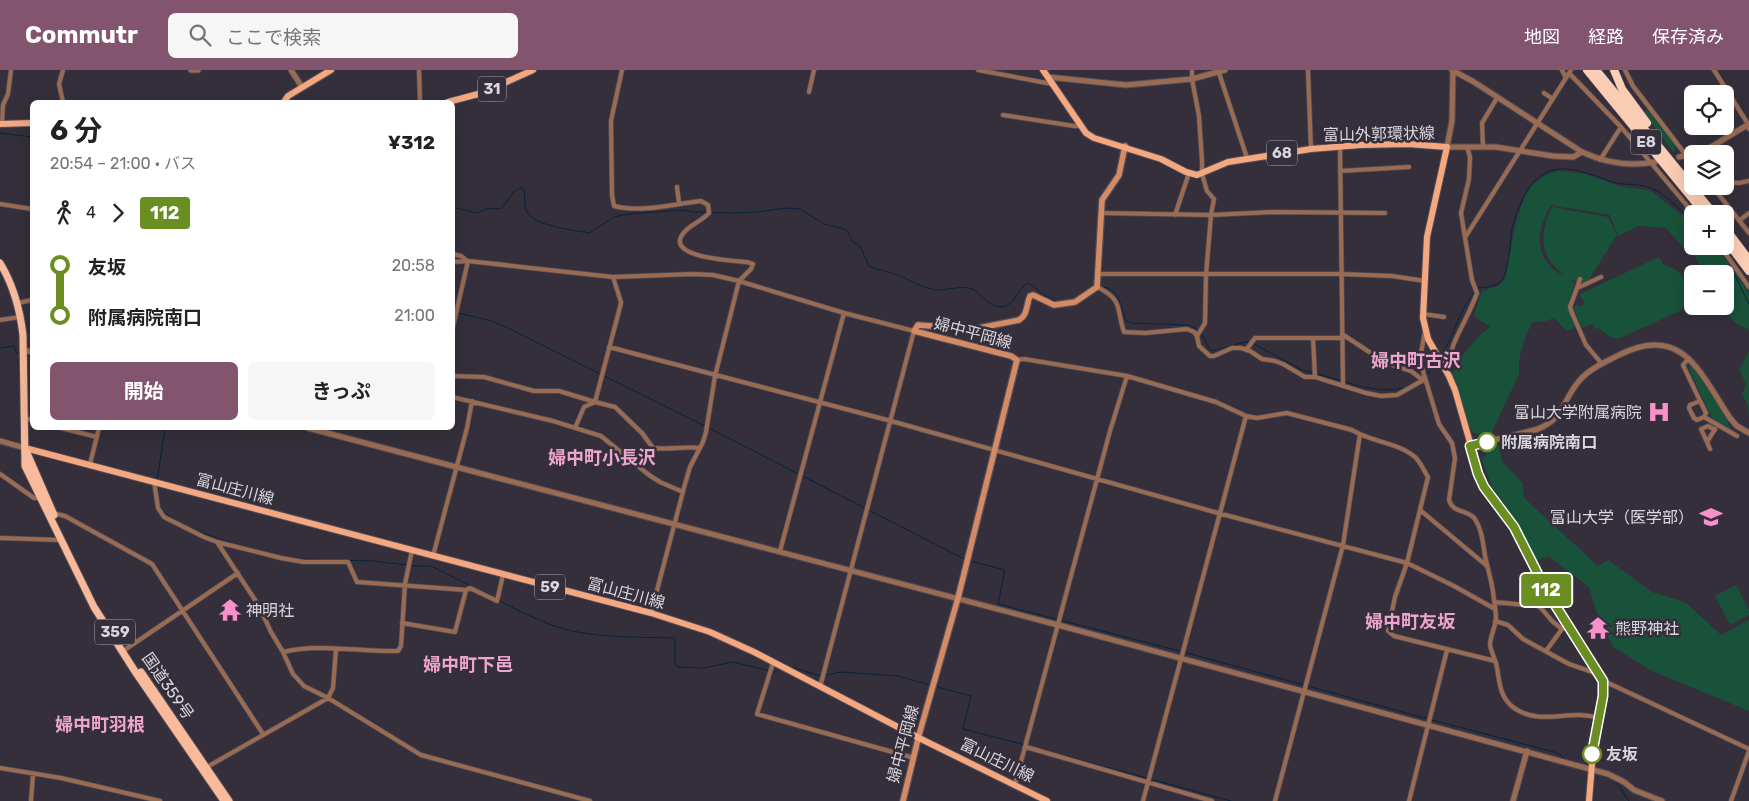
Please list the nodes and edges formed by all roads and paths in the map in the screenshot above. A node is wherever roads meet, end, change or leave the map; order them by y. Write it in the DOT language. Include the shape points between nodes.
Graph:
graph roads {
  1 [pos="11,70"];
  2 [pos="63,70"];
  3 [pos="191,70"];
  4 [pos="198,70"];
  5 [pos="291,70"];
  6 [pos="331,70"];
  7 [pos="419,70"];
  8 [pos="533,70"];
  9 [pos="622,70"];
  10 [pos="814,70"];
  11 [pos="978,70"];
  12 [pos="1043,70"];
  13 [pos="1192,70"];
  14 [pos="1225,70"];
  15 [pos="1308,70"];
  16 [pos="1452,70"];
  17 [pos="1562,70"];
  18 [pos="1581,70"];
  19 [pos="1587,70"];
  20 [pos="1596,70"];
  21 [pos="1614,70"];
  22 [pos="1625,70"];
  23 [pos="1714,70"];
  24 [pos="1218,71"];
  25 [pos="1570,72"];
  26 [pos="1048,77"];
  27 [pos="1566,78"];
  28 [pos="1192,79"];
  29 [pos="1052,84"];
  30 [pos="302,88"];
  31 [pos="809,92"];
  32 [pos="1544,93"];
  33 [pos="1497,98"];
  34 [pos="1553,99"];
  35 [pos="62,100"];
  36 [pos="285,100"];
  37 [pos="420,100"];
  38 [pos="455,100"];
  39 [pos="1648,106"];
  40 [pos="1642,108"];
  41 [pos="1003,115"];
  42 [pos="1628,120"];
  43 [pos="30,123"];
  44 [pos="1,124"];
  45 [pos="1537,124"];
  46 [pos="1081,126"];
  47 [pos="1749,126"];
  48 [pos="1622,127"];
  49 [pos="1715,145"];
  50 [pos="1125,146"];
  51 [pos="1340,146"];
  52 [pos="1483,146"];
  53 [pos="1447,147"];
  54 [pos="1468,147"];
  55 [pos="1310,149"];
  56 [pos="1521,151"];
  57 [pos="1582,152"];
  58 [pos="1684,153"];
  59 [pos="1684,156"];
  60 [pos="1679,157"];
  61 [pos="1247,158"];
  62 [pos="1600,160"];
  63 [pos="1653,162"];
  64 [pos="1409,167"];
  65 [pos="1340,171"];
  66 [pos="1189,173"];
  67 [pos="1684,173"];
  68 [pos="1202,174"];
  69 [pos="1749,181"];
  70 [pos="1734,183"];
  71 [pos="677,187"];
  72 [pos="1700,195"];
  73 [pos="1719,195"];
  74 [pos="1704,201"];
  75 [pos="0,204"];
  76 [pos="679,204"];
  77 [pos="1687,205"];
  78 [pos="1699,205"];
  79 [pos="1707,205"];
  80 [pos="30,209"];
  81 [pos="1102,213"];
  82 [pos="1340,213"];
  83 [pos="1385,213"];
  84 [pos="1749,213"];
  85 [pos="1175,214"];
  86 [pos="1210,215"];
  87 [pos="1740,220"];
  88 [pos="1749,233"];
  89 [pos="1466,236"];
  90 [pos="1734,240"];
  91 [pos="1734,251"];
  92 [pos="455,255"];
  93 [pos="1726,255"];
  94 [pos="1749,260"];
  95 [pos="468,261"];
  96 [pos="455,262"];
  97 [pos="0,263"];
  98 [pos="1749,271"];
  99 [pos="1098,274"];
  100 [pos="1341,274"];
  101 [pos="1206,275"];
  102 [pos="614,277"];
  103 [pos="1601,277"];
  104 [pos="1580,280"];
  105 [pos="739,281"];
  106 [pos="1425,281"];
  107 [pos="1097,287"];
  108 [pos="1749,287"];
  109 [pos="1577,288"];
  110 [pos="30,300"];
  111 [pos="18,303"];
  112 [pos="844,313"];
  113 [pos="1423,314"];
  114 [pos="21,317"];
  115 [pos="1444,317"];
  116 [pos="455,318"];
  117 [pos="0,320"];
  118 [pos="914,331"];
  119 [pos="1425,331"];
  120 [pos="1197,336"];
  121 [pos="1342,336"];
  122 [pos="1313,338"];
  123 [pos="609,347"];
  124 [pos="23,350"];
  125 [pos="1246,350"];
  126 [pos="30,352"];
  127 [pos="1689,358"];
  128 [pos="1017,360"];
  129 [pos="1602,364"];
  130 [pos="1444,366"];
  131 [pos="455,376"];
  132 [pos="715,376"];
  133 [pos="1127,376"];
  134 [pos="1315,377"];
  135 [pos="1425,379"];
  136 [pos="1342,385"];
  137 [pos="455,398"];
  138 [pos="1700,400"];
  139 [pos="472,401"];
  140 [pos="595,402"];
  141 [pos="818,403"];
  142 [pos="1246,416"];
  143 [pos="25,418"];
  144 [pos="1704,418"];
  145 [pos="30,419"];
  146 [pos="890,421"];
  147 [pos="1718,425"];
  148 [pos="575,428"];
  149 [pos="69,430"];
  150 [pos="99,430"];
  151 [pos="316,430"];
  152 [pos="1715,430"];
  153 [pos="1749,433"];
  154 [pos="1360,434"];
  155 [pos="1737,436"];
  156 [pos="97,437"];
  157 [pos="0,441"];
  158 [pos="1707,442"];
  159 [pos="1470,446"];
  160 [pos="25,448"];
  161 [pos="700,448"];
  162 [pos="994,450"];
  163 [pos="1710,450"];
  164 [pos="90,464"];
  165 [pos="457,466"];
  166 [pos="0,474"];
  167 [pos="1098,478"];
  168 [pos="154,481"];
  169 [pos="683,492"];
  170 [pos="41,498"];
  171 [pos="1420,510"];
  172 [pos="53,513"];
  173 [pos="1218,513"];
  174 [pos="675,523"];
  175 [pos="0,538"];
  176 [pos="61,540"];
  177 [pos="217,542"];
  178 [pos="1343,545"];
  179 [pos="412,550"];
  180 [pos="780,551"];
  181 [pos="433,556"];
  182 [pos="1407,563"];
  183 [pos="1488,567"];
  184 [pos="851,571"];
  185 [pos="238,573"];
  186 [pos="503,575"];
  187 [pos="405,584"];
  188 [pos="466,590"];
  189 [pos="1549,596"];
  190 [pos="958,598"];
  191 [pos="1530,601"];
  192 [pos="1494,602"];
  193 [pos="1495,609"];
  194 [pos="182,612"];
  195 [pos="651,613"];
  196 [pos="1495,621"];
  197 [pos="402,623"];
  198 [pos="1058,625"];
  199 [pos="1565,627"];
  200 [pos="126,649"];
  201 [pos="336,649"];
  202 [pos="1447,650"];
  203 [pos="1546,651"];
  204 [pos="283,652"];
  205 [pos="1181,658"];
  206 [pos="1495,661"];
  207 [pos="773,663"];
  208 [pos="1601,678"];
  209 [pos="820,687"];
  210 [pos="1304,691"];
  211 [pos="328,698"];
  212 [pos="1598,718"];
  213 [pos="1429,724"];
  214 [pos="263,734"];
  215 [pos="919,738"];
  216 [pos="1026,747"];
  217 [pos="1749,750"];
  218 [pos="1527,751"];
  219 [pos="914,758"];
  220 [pos="207,767"];
  221 [pos="0,768"];
  222 [pos="1591,769"];
  223 [pos="33,774"];
  224 [pos="1147,783"];
  225 [pos="1015,784"];
  226 [pos="31,801"];
  227 [pos="160,801"];
  228 [pos="224,801"];
  229 [pos="230,801"];
  230 [pos="590,801"];
  231 [pos="903,801"];
  232 [pos="1047,801"];
  233 [pos="1143,801"];
  234 [pos="1212,801"];
  235 [pos="1275,801"];
  236 [pos="1408,801"];
  237 [pos="1513,801"];
  238 [pos="1589,801"];
  239 [pos="1662,801"];
  240 [pos="1731,801"];
  1 -- 44 [label="street"];
  2 -- 35 [label="street" via="58,84"];
  3 -- 4 [label="street"];
  5 -- 30 [label="street"];
  6 -- 30 [label="main road"];
  7 -- 37 [label="street"];
  8 -- 38 [label="main road, 31" via="482,93"];
  9 -- 76 [label="street" via="611,121 614,206 639,208"];
  10 -- 31 [label="street"];
  11 -- 29 [label="street"];
  12 -- 26 [label="main road, 富山外郭環状線 / 68"];
  13 -- 28 [label="street"];
  14 -- 24 [label="street"];
  15 -- 55 [label="street"];
  16 -- 33 [label="street"];
  16 -- 53 [label="street" via="1452,121"];
  17 -- 27 [label="street"];
  18 -- 42 [label="highway"];
  19 -- 42 [label="highway, E8"];
  20 -- 74 [label="highway, E8"];
  21 -- 67 [label="highway" via="1632,104"];
  22 -- 39 [label="street"];
  23 -- 47 [label="street"];
  24 -- 28 [label="street"];
  24 -- 61 [label="street"];
  25 -- 27 [label="street"];
  25 -- 48 [label="street"];
  26 -- 28 [label="street" via="1126,85"];
  26 -- 29 [label="main road, 富山外郭環状線 / 68"];
  27 -- 34 [label="street"];
  28 -- 68 [label="street" via="1199,116"];
  29 -- 46 [label="main road, 富山外郭環状線 / 68"];
  30 -- 36 [label="main road"];
  32 -- 34 [label="street"];
  33 -- 45 [label="street"];
  33 -- 52 [label="street" via="1482,123"];
  34 -- 45 [label="street"];
  39 -- 40 [label="street"];
  39 -- 58 [label="street"];
  41 -- 46 [label="street"];
  42 -- 78 [label="highway, E8"];
  43 -- 44 [label="main road"];
  45 -- 56 [label="street"];
  45 -- 57 [label="street"];
  46 -- 50 [label="main road, 富山外郭環状線 / 68" via="1094,138"];
  47 -- 49 [label="street"];
  48 -- 62 [label="street"];
  48 -- 63 [label="street"];
  50 -- 66 [label="main road, 富山外郭環状線 / 68"];
  50 -- 81 [label="main road" via="1119,175 1102,200"];
  51 -- 53 [label="main road, 富山外郭環状線 / 68" via="1408,144"];
  51 -- 55 [label="main road, 富山外郭環状線 / 68"];
  51 -- 65 [label="street"];
  52 -- 54 [label="street"];
  52 -- 56 [label="street"];
  53 -- 54 [label="street"];
  53 -- 106 [label="main road, 富山外郭環状線" via="1427,237"];
  54 -- 89 [label="street" via="1469,179 1461,213"];
  55 -- 61 [label="main road, 富山外郭環状線 / 68"];
  56 -- 57 [label="street" via="1573,158"];
  56 -- 89 [label="street"];
  57 -- 62 [label="street"];
  59 -- 60 [label="street"];
  61 -- 68 [label="main road, 富山外郭環状線 / 68" via="1228,162"];
  62 -- 63 [label="street" via="1622,164"];
  63 -- 77 [label="street"];
  64 -- 65 [label="street"];
  65 -- 82 [label="street"];
  66 -- 68 [label="main road, 富山外郭環状線 / 68"];
  66 -- 85 [label="street"];
  68 -- 86 [label="street" via="1207,191 1214,200"];
  69 -- 70 [label="street"];
  71 -- 76 [label="street"];
  72 -- 74 [label="highway"];
  73 -- 87 [label="street"];
  74 -- 79 [label="highway, E8"];
  75 -- 80 [label="street"];
  76 -- 105 [label="street" via="701,201 708,205 709,213 680,237 683,250 754,264"];
  81 -- 85 [label="street"];
  81 -- 99 [label="main road"];
  82 -- 83 [label="street"];
  82 -- 86 [label="street"];
  82 -- 100 [label="street"];
  84 -- 87 [label="street"];
  85 -- 86 [label="street"];
  86 -- 101 [label="street"];
  87 -- 88 [label="street"];
  89 -- 130 [label="street" via="1477,293"];
  90 -- 94 [label="highway"];
  91 -- 98 [label="highway"];
  92 -- 95 [label="street"];
  93 -- 108 [label="street"];
  95 -- 96 [label="street"];
  95 -- 102 [label="street"];
  95 -- 116 [label="street"];
  97 -- 111 [label="highway, 国道359号 / 359"];
  99 -- 101 [label="street"];
  99 -- 107 [label="main road"];
  100 -- 101 [label="street"];
  100 -- 106 [label="street"];
  100 -- 121 [label="street"];
  101 -- 120 [label="street" via="1205,323"];
  102 -- 105 [label="street" via="705,274"];
  102 -- 123 [label="street" via="621,302"];
  103 -- 109 [label="street"];
  104 -- 109 [label="street"];
  105 -- 112 [label="street"];
  105 -- 132 [label="street"];
  106 -- 113 [label="main road, 富山外郭環状線"];
  107 -- 118 [label="main road, 婦中平岡線" via="1075,302 1054,305 1030,296 1027,311 1018,320 974,329 918,325"];
  107 -- 120 [label="street" via="1116,301 1124,332 1180,329 1194,332"];
  109 -- 129 [label="street" via="1570,307 1586,345"];
  110 -- 111 [label="street"];
  111 -- 114 [label="highway, 国道359号 / 359"];
  112 -- 118 [label="street"];
  112 -- 141 [label="street"];
  113 -- 115 [label="street"];
  113 -- 119 [label="main road, 富山外郭環状線"];
  114 -- 117 [label="street"];
  114 -- 124 [label="highway, 国道359号 / 359"];
  118 -- 128 [label="main road, 婦中平岡線"];
  118 -- 146 [label="street"];
  119 -- 130 [label="main road, 富山外郭環状線"];
  119 -- 135 [label="street" via="1420,359"];
  120 -- 125 [label="street" via="1199,346 1210,356 1232,348"];
  121 -- 122 [label="street"];
  121 -- 135 [label="street" via="1386,363"];
  121 -- 136 [label="street"];
  122 -- 125 [label="street" via="1255,338"];
  122 -- 134 [label="street"];
  123 -- 132 [label="street"];
  123 -- 140 [label="street"];
  124 -- 126 [label="street"];
  124 -- 143 [label="highway, 国道359号 / 359"];
  125 -- 134 [label="street" via="1262,359 1283,364 1305,377"];
  127 -- 129 [label="street" via="1671,347 1651,344"];
  127 -- 138 [label="street" via="1683,364"];
  127 -- 153 [label="street" via="1730,418"];
  128 -- 133 [label="street"];
  128 -- 162 [label="main road, 婦中平岡線"];
  129 -- 159 [label="street" via="1587,372 1548,425"];
  130 -- 159 [label="main road, 富山外郭環状線" via="1455,390"];
  131 -- 140 [label="street" via="484,377 534,391 559,391"];
  132 -- 141 [label="street"];
  132 -- 161 [label="street" via="710,417"];
  133 -- 142 [label="street" via="1216,402"];
  133 -- 167 [label="street"];
  134 -- 136 [label="street"];
  135 -- 136 [label="street" via="1397,396 1366,393"];
  135 -- 183 [label="street" via="1439,424 1452,443 1455,458 1451,506 1473,516 1478,524"];
  137 -- 139 [label="street"];
  138 -- 144 [label="street" via="1706,414"];
  138 -- 144 [label="street" via="1689,408 1694,418"];
  139 -- 148 [label="street"];
  139 -- 165 [label="street"];
  140 -- 148 [label="street" via="584,407"];
  140 -- 161 [label="street" via="615,407 653,448"];
  141 -- 146 [label="street"];
  141 -- 180 [label="street"];
  142 -- 154 [label="street" via="1257,418 1287,413"];
  142 -- 173 [label="street"];
  143 -- 145 [label="street"];
  143 -- 160 [label="highway, 国道359号 / 359"];
  144 -- 147 [label="street"];
  146 -- 162 [label="street"];
  146 -- 184 [label="street"];
  147 -- 152 [label="street"];
  147 -- 155 [label="street"];
  148 -- 169 [label="street" via="601,436 655,478"];
  149 -- 156 [label="street"];
  150 -- 156 [label="street"];
  151 -- 165 [label="street"];
  152 -- 158 [label="street"];
  152 -- 158 [label="street" via="1708,426 1701,429"];
  154 -- 171 [label="street" via="1393,445 1415,457 1428,477"];
  154 -- 178 [label="street"];
  156 -- 164 [label="street"];
  157 -- 160 [label="street"];
  158 -- 163 [label="street"];
  159 -- 189 [label="main road, 富山外郭環状線" via="1484,487 1514,527"];
  160 -- 164 [label="main road, 富山庄川線 / 59"];
  160 -- 170 [label="highway, 国道359号 / 359" via="26,466"];
  160 -- 172 [label="highway, 国道359号 / 359"];
  161 -- 169 [label="street"];
  162 -- 167 [label="street"];
  162 -- 190 [label="main road, 婦中平岡線"];
  164 -- 168 [label="main road, 富山庄川線 / 59"];
  165 -- 174 [label="street"];
  165 -- 181 [label="street"];
  166 -- 170 [label="street" via="34,498"];
  167 -- 173 [label="street"];
  167 -- 198 [label="street"];
  168 -- 177 [label="street" via="158,508 164,517"];
  168 -- 179 [label="main road, 富山庄川線 / 59"];
  169 -- 174 [label="street"];
  170 -- 176 [label="highway, 国道359号 / 359"];
  171 -- 182 [label="street"];
  171 -- 183 [label="street"];
  172 -- 194 [label="street" via="65,516 152,564"];
  172 -- 200 [label="highway, 国道359号 / 359" via="97,605"];
  173 -- 178 [label="street"];
  173 -- 205 [label="street"];
  174 -- 180 [label="street"];
  174 -- 195 [label="street"];
  175 -- 176 [label="street"];
  176 -- 228 [label="highway, 国道359号 / 359" via="94,607"];
  177 -- 185 [label="street"];
  177 -- 187 [label="street" via="296,561 348,562 357,582"];
  178 -- 182 [label="street"];
  178 -- 210 [label="street"];
  179 -- 181 [label="main road, 富山庄川線 / 59"];
  179 -- 187 [label="street"];
  180 -- 184 [label="street"];
  181 -- 186 [label="main road, 富山庄川線 / 59"];
  182 -- 193 [label="street"];
  182 -- 202 [label="street" via="1388,630 1394,636"];
  183 -- 192 [label="street"];
  184 -- 190 [label="street"];
  184 -- 209 [label="street"];
  185 -- 194 [label="street"];
  185 -- 204 [label="street"];
  186 -- 188 [label="street" via="496,601 470,588"];
  186 -- 195 [label="main road, 富山庄川線 / 59"];
  187 -- 188 [label="street"];
  187 -- 197 [label="street"];
  188 -- 197 [label="street" via="455,632"];
  189 -- 191 [label="street" via="1533,597"];
  189 -- 199 [label="main road, 富山外郭環状線"];
  190 -- 198 [label="street"];
  190 -- 215 [label="main road, 婦中平岡線"];
  191 -- 192 [label="street" via="1525,604"];
  191 -- 199 [label="street" via="1541,608 1552,622"];
  192 -- 193 [label="street"];
  193 -- 196 [label="street"];
  194 -- 200 [label="street"];
  194 -- 214 [label="street"];
  195 -- 207 [label="main road, 富山庄川線 / 59" via="710,632"];
  196 -- 203 [label="street" via="1508,624 1523,639"];
  196 -- 206 [label="street" via="1490,647"];
  197 -- 201 [label="street" via="398,651"];
  198 -- 205 [label="street"];
  198 -- 216 [label="street"];
  199 -- 203 [label="street"];
  199 -- 208 [label="main road, 富山外郭環状線"];
  200 -- 220 [label="highway, 国道359号 / 359"];
  201 -- 204 [label="street" via="300,648"];
  201 -- 211 [label="street" via="333,688"];
  202 -- 206 [label="street"];
  202 -- 213 [label="street"];
  203 -- 208 [label="street"];
  204 -- 211 [label="street" via="293,674 304,686"];
  205 -- 210 [label="street"];
  205 -- 224 [label="street"];
  206 -- 212 [label="street" via="1501,692 1507,702 1524,713 1542,718 1579,714"];
  207 -- 209 [label="main road, 富山庄川線 / 59"];
  207 -- 219 [label="street" via="757,714"];
  208 -- 212 [label="main road" via="1603,696"];
  208 -- 217 [label="street"];
  209 -- 215 [label="main road, 富山庄川線 / 59"];
  210 -- 213 [label="street"];
  210 -- 235 [label="street"];
  211 -- 214 [label="street"];
  211 -- 230 [label="street" via="421,754"];
  212 -- 222 [label="main road"];
  213 -- 218 [label="street"];
  213 -- 236 [label="street"];
  214 -- 220 [label="street"];
  215 -- 219 [label="main road, 婦中平岡線"];
  215 -- 225 [label="main road, 富山庄川線 / 59"];
  216 -- 224 [label="street"];
  216 -- 225 [label="street"];
  217 -- 240 [label="street"];
  218 -- 222 [label="street"];
  218 -- 237 [label="street"];
  219 -- 231 [label="main road, 婦中平岡線"];
  220 -- 229 [label="highway, 国道359号 / 359"];
  221 -- 223 [label="street"];
  222 -- 238 [label="main road"];
  222 -- 239 [label="street" via="1616,777 1634,790"];
  223 -- 226 [label="street"];
  223 -- 227 [label="street"];
  224 -- 233 [label="street"];
  224 -- 234 [label="street"];
  225 -- 232 [label="main road, 富山庄川線 / 59"];
}
